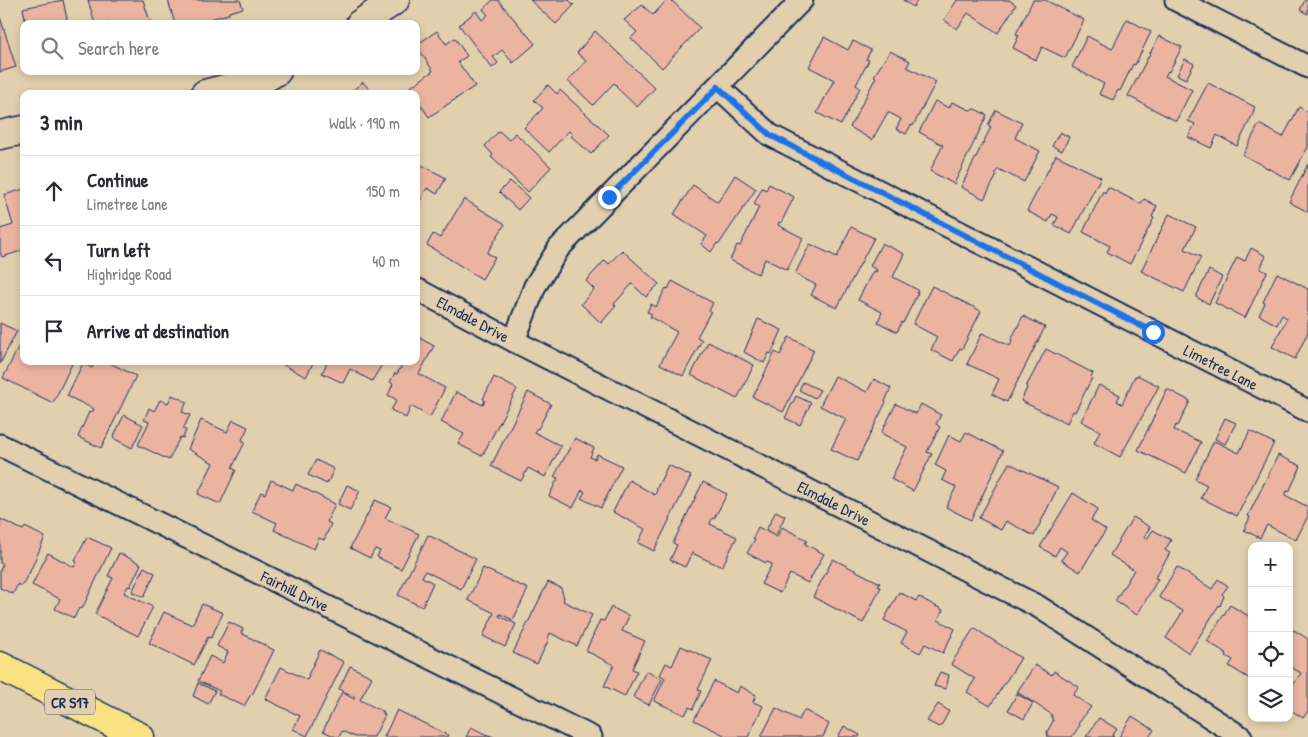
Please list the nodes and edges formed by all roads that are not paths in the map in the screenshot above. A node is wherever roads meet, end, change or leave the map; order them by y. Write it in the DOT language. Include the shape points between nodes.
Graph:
graph roads {
  1 [pos="395,0"];
  2 [pos="802,0"];
  3 [pos="1176,0"];
  4 [pos="366,20"];
  5 [pos="1308,67"];
  6 [pos="270,75"];
  7 [pos="718,87"];
  8 [pos="237,90"];
  9 [pos="20,131"];
  10 [pos="0,135"];
  11 [pos="420,291"];
  12 [pos="514,341"];
  13 [pos="1308,411"];
  14 [pos="0,445"];
  15 [pos="0,666"];
  16 [pos="140,737"];
  17 [pos="590,737"];
  18 [pos="1241,737"];
  1 -- 4 [label="street"];
  2 -- 7 [label="street"];
  3 -- 5 [label="street"];
  6 -- 8 [label="street"];
  7 -- 12 [label="street" via="559,248 535,286"];
  7 -- 13 [label="street, Limetree Lane" via="770,135"];
  9 -- 10 [label="street"];
  11 -- 12 [label="street, Elmdale Drive"];
  12 -- 18 [label="street, Elmdale Drive" via="1040,607"];
  14 -- 17 [label="street, Fairhill Drive"];
  15 -- 16 [label="main road, CR S17"];
}
